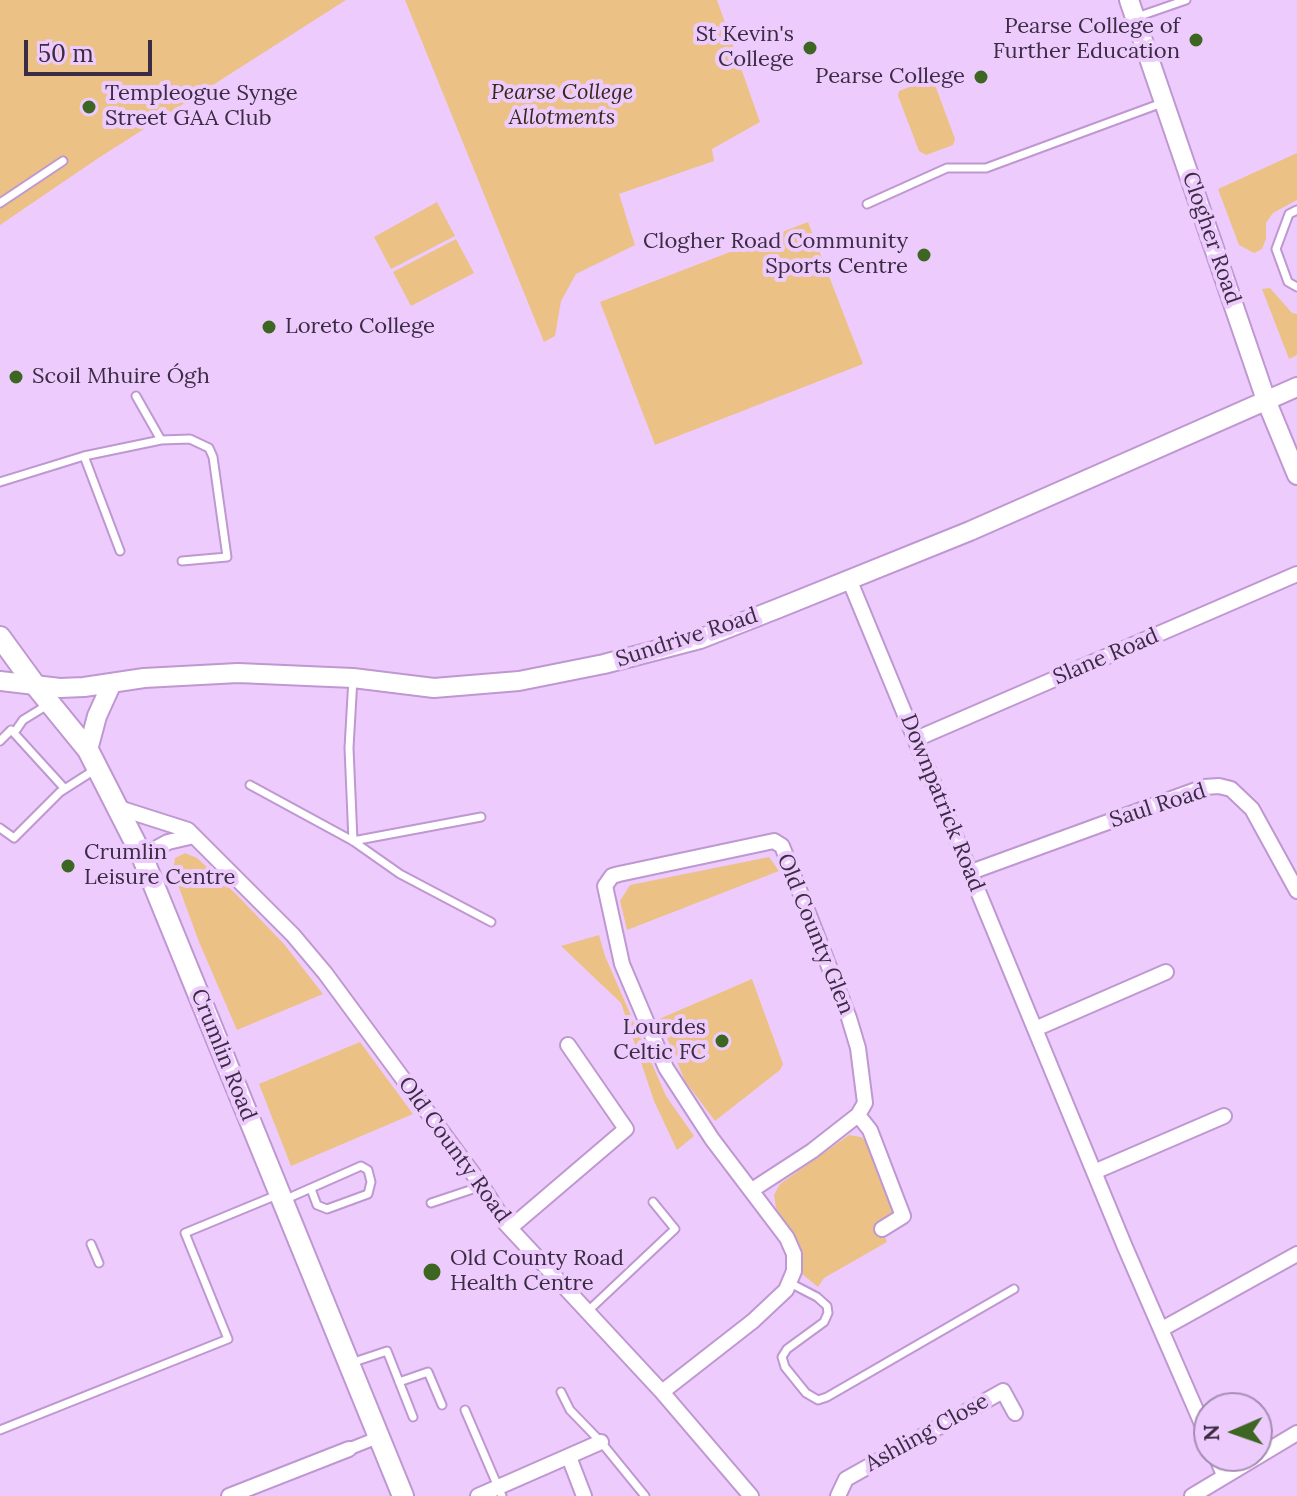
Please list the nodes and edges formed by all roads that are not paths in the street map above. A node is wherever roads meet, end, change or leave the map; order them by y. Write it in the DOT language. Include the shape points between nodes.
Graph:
graph roads {
  1 [pos="1186,0"];
  2 [pos="1132,9"];
  3 [pos="1165,102"];
  4 [pos="63,161"];
  5 [pos="0,203"];
  6 [pos="867,204"];
  7 [pos="1297,210"];
  8 [pos="1297,287"];
  9 [pos="1297,387"];
  10 [pos="136,396"];
  11 [pos="1266,400"];
  12 [pos="161,440"];
  13 [pos="84,456"];
  14 [pos="1297,475"];
  15 [pos="0,482"];
  16 [pos="120,551"];
  17 [pos="182,561"];
  18 [pos="1297,574"];
  19 [pos="849,579"];
  20 [pos="0,637"];
  21 [pos="353,678"];
  22 [pos="0,681"];
  23 [pos="112,683"];
  24 [pos="35,685"];
  25 [pos="50,703"];
  26 [pos="14,733"];
  27 [pos="916,739"];
  28 [pos="0,741"];
  29 [pos="93,759"];
  30 [pos="250,785"];
  31 [pos="65,789"];
  32 [pos="119,808"];
  33 [pos="481,817"];
  34 [pos="0,828"];
  35 [pos="194,836"];
  36 [pos="353,841"];
  37 [pos="142,856"];
  38 [pos="971,872"];
  39 [pos="1297,891"];
  40 [pos="491,922"];
  41 [pos="1166,972"];
  42 [pos="1035,1029"];
  43 [pos="568,1045"];
  44 [pos="858,1115"];
  45 [pos="1224,1116"];
  46 [pos="1094,1172"];
  47 [pos="482,1186"];
  48 [pos="311,1189"];
  49 [pos="752,1190"];
  50 [pos="280,1197"];
  51 [pos="653,1202"];
  52 [pos="431,1203"];
  53 [pos="510,1228"];
  54 [pos="882,1229"];
  55 [pos="91,1244"];
  56 [pos="1297,1254"];
  57 [pos="99,1263"];
  58 [pos="790,1283"];
  59 [pos="1014,1289"];
  60 [pos="587,1311"];
  61 [pos="1162,1329"];
  62 [pos="349,1364"];
  63 [pos="399,1382"];
  64 [pos="561,1392"];
  65 [pos="662,1392"];
  66 [pos="1193,1402"];
  67 [pos="442,1405"];
  68 [pos="465,1410"];
  69 [pos="1015,1413"];
  70 [pos="413,1417"];
  71 [pos="0,1430"];
  72 [pos="1297,1433"];
  73 [pos="379,1437"];
  74 [pos="601,1442"];
  75 [pos="349,1449"];
  76 [pos="569,1457"];
  77 [pos="1223,1472"];
  78 [pos="1224,1475"];
  79 [pos="500,1492"];
  80 [pos="229,1496"];
  81 [pos="403,1496"];
  82 [pos="478,1496"];
  83 [pos="584,1496"];
  84 [pos="645,1496"];
  85 [pos="751,1496"];
  86 [pos="838,1496"];
  87 [pos="1193,1496"];
  1 -- 2 [label="lane"];
  2 -- 3 [label="street, Clogher Road"];
  3 -- 6 [label="lane" via="986,168 947,168"];
  3 -- 11 [label="street, Clogher Road"];
  4 -- 5 [label="lane"];
  7 -- 8 [label="lane" via="1289,214 1276,249 1288,282"];
  9 -- 11 [label="street, Sundrive Road"];
  10 -- 12 [label="lane"];
  11 -- 14 [label="street, Clogher Road"];
  11 -- 19 [label="street, Sundrive Road"];
  12 -- 13 [label="lane"];
  12 -- 17 [label="lane" via="190,439 209,448 213,457 227,557"];
  13 -- 15 [label="lane"];
  13 -- 16 [label="lane"];
  18 -- 27 [label="street, Slane Road"];
  19 -- 21 [label="street, Sundrive Road" via="700,639 590,667 519,681 434,688"];
  19 -- 27 [label="street, Downpatrick Road"];
  20 -- 24 [label="main road, Crumlin Road"];
  21 -- 23 [label="street, Sundrive Road" via="238,673"];
  21 -- 36 [label="lane"];
  22 -- 24 [label="street, Sundrive Road"];
  23 -- 24 [label="street, Sundrive Road"];
  23 -- 29 [label="street" via="97,716"];
  24 -- 25 [label="main road, Crumlin Road"];
  25 -- 26 [label="lane" via="23,720"];
  25 -- 29 [label="main road, Crumlin Road"];
  26 -- 28 [label="lane" via="11,730"];
  26 -- 31 [label="lane"];
  27 -- 38 [label="street, Downpatrick Road"];
  29 -- 31 [label="lane"];
  29 -- 32 [label="main road, Crumlin Road"];
  30 -- 36 [label="lane"];
  31 -- 34 [label="lane" via="14,838"];
  32 -- 35 [label="street, Old County Road" via="175,824"];
  32 -- 37 [label="main road, Crumlin Road"];
  33 -- 36 [label="lane"];
  35 -- 37 [label="street"];
  35 -- 47 [label="street, Old County Road" via="325,973"];
  36 -- 40 [label="lane" via="400,874"];
  37 -- 50 [label="main road, Crumlin Road"];
  38 -- 39 [label="street, Saul Road" via="1219,786 1231,789 1252,809"];
  38 -- 42 [label="street, Downpatrick Road"];
  41 -- 42 [label="street"];
  42 -- 46 [label="street, Downpatrick Road"];
  43 -- 53 [label="street" via="626,1129"];
  44 -- 49 [label="street"];
  44 -- 49 [label="street, Old County Glen" via="865,1103 858,1048 782,846 774,841 612,876 605,893 622,964 666,1068"];
  44 -- 54 [label="street" via="870,1130 903,1216"];
  45 -- 46 [label="street"];
  46 -- 61 [label="street, Downpatrick Road"];
  47 -- 52 [label="lane"];
  47 -- 53 [label="street, Old County Road"];
  48 -- 48 [label="lane" via="361,1166 371,1182 368,1194 327,1209 317,1205"];
  48 -- 50 [label="lane"];
  49 -- 58 [label="street, Old County Glen" via="794,1254"];
  50 -- 62 [label="main road, Crumlin Road"];
  50 -- 71 [label="lane" via="185,1233 228,1339"];
  51 -- 60 [label="lane" via="675,1229"];
  53 -- 60 [label="street, Old County Road"];
  55 -- 57 [label="lane"];
  56 -- 61 [label="street"];
  58 -- 59 [label="lane" via="827,1306 824,1322 782,1357 806,1393 818,1400"];
  58 -- 65 [label="street" via="753,1321"];
  60 -- 65 [label="street, Old County Road"];
  61 -- 66 [label="street, Downpatrick Road"];
  62 -- 63 [label="lane" via="387,1351"];
  62 -- 73 [label="main road, Crumlin Road"];
  63 -- 67 [label="lane" via="428,1372"];
  63 -- 70 [label="lane"];
  64 -- 74 [label="lane" via="570,1410"];
  65 -- 85 [label="street, Old County Road"];
  68 -- 79 [label="lane"];
  69 -- 86 [label="street, Ashling Close" via="1003,1391 846,1479"];
  72 -- 78 [label="street"];
  73 -- 75 [label="street"];
  73 -- 81 [label="main road, Crumlin Road"];
  74 -- 76 [label="street"];
  74 -- 84 [label="lane"];
  75 -- 80 [label="street"];
  76 -- 79 [label="street"];
  76 -- 83 [label="street"];
  77 -- 78 [label="street"];
  78 -- 87 [label="street"];
  79 -- 82 [label="street"];
}
